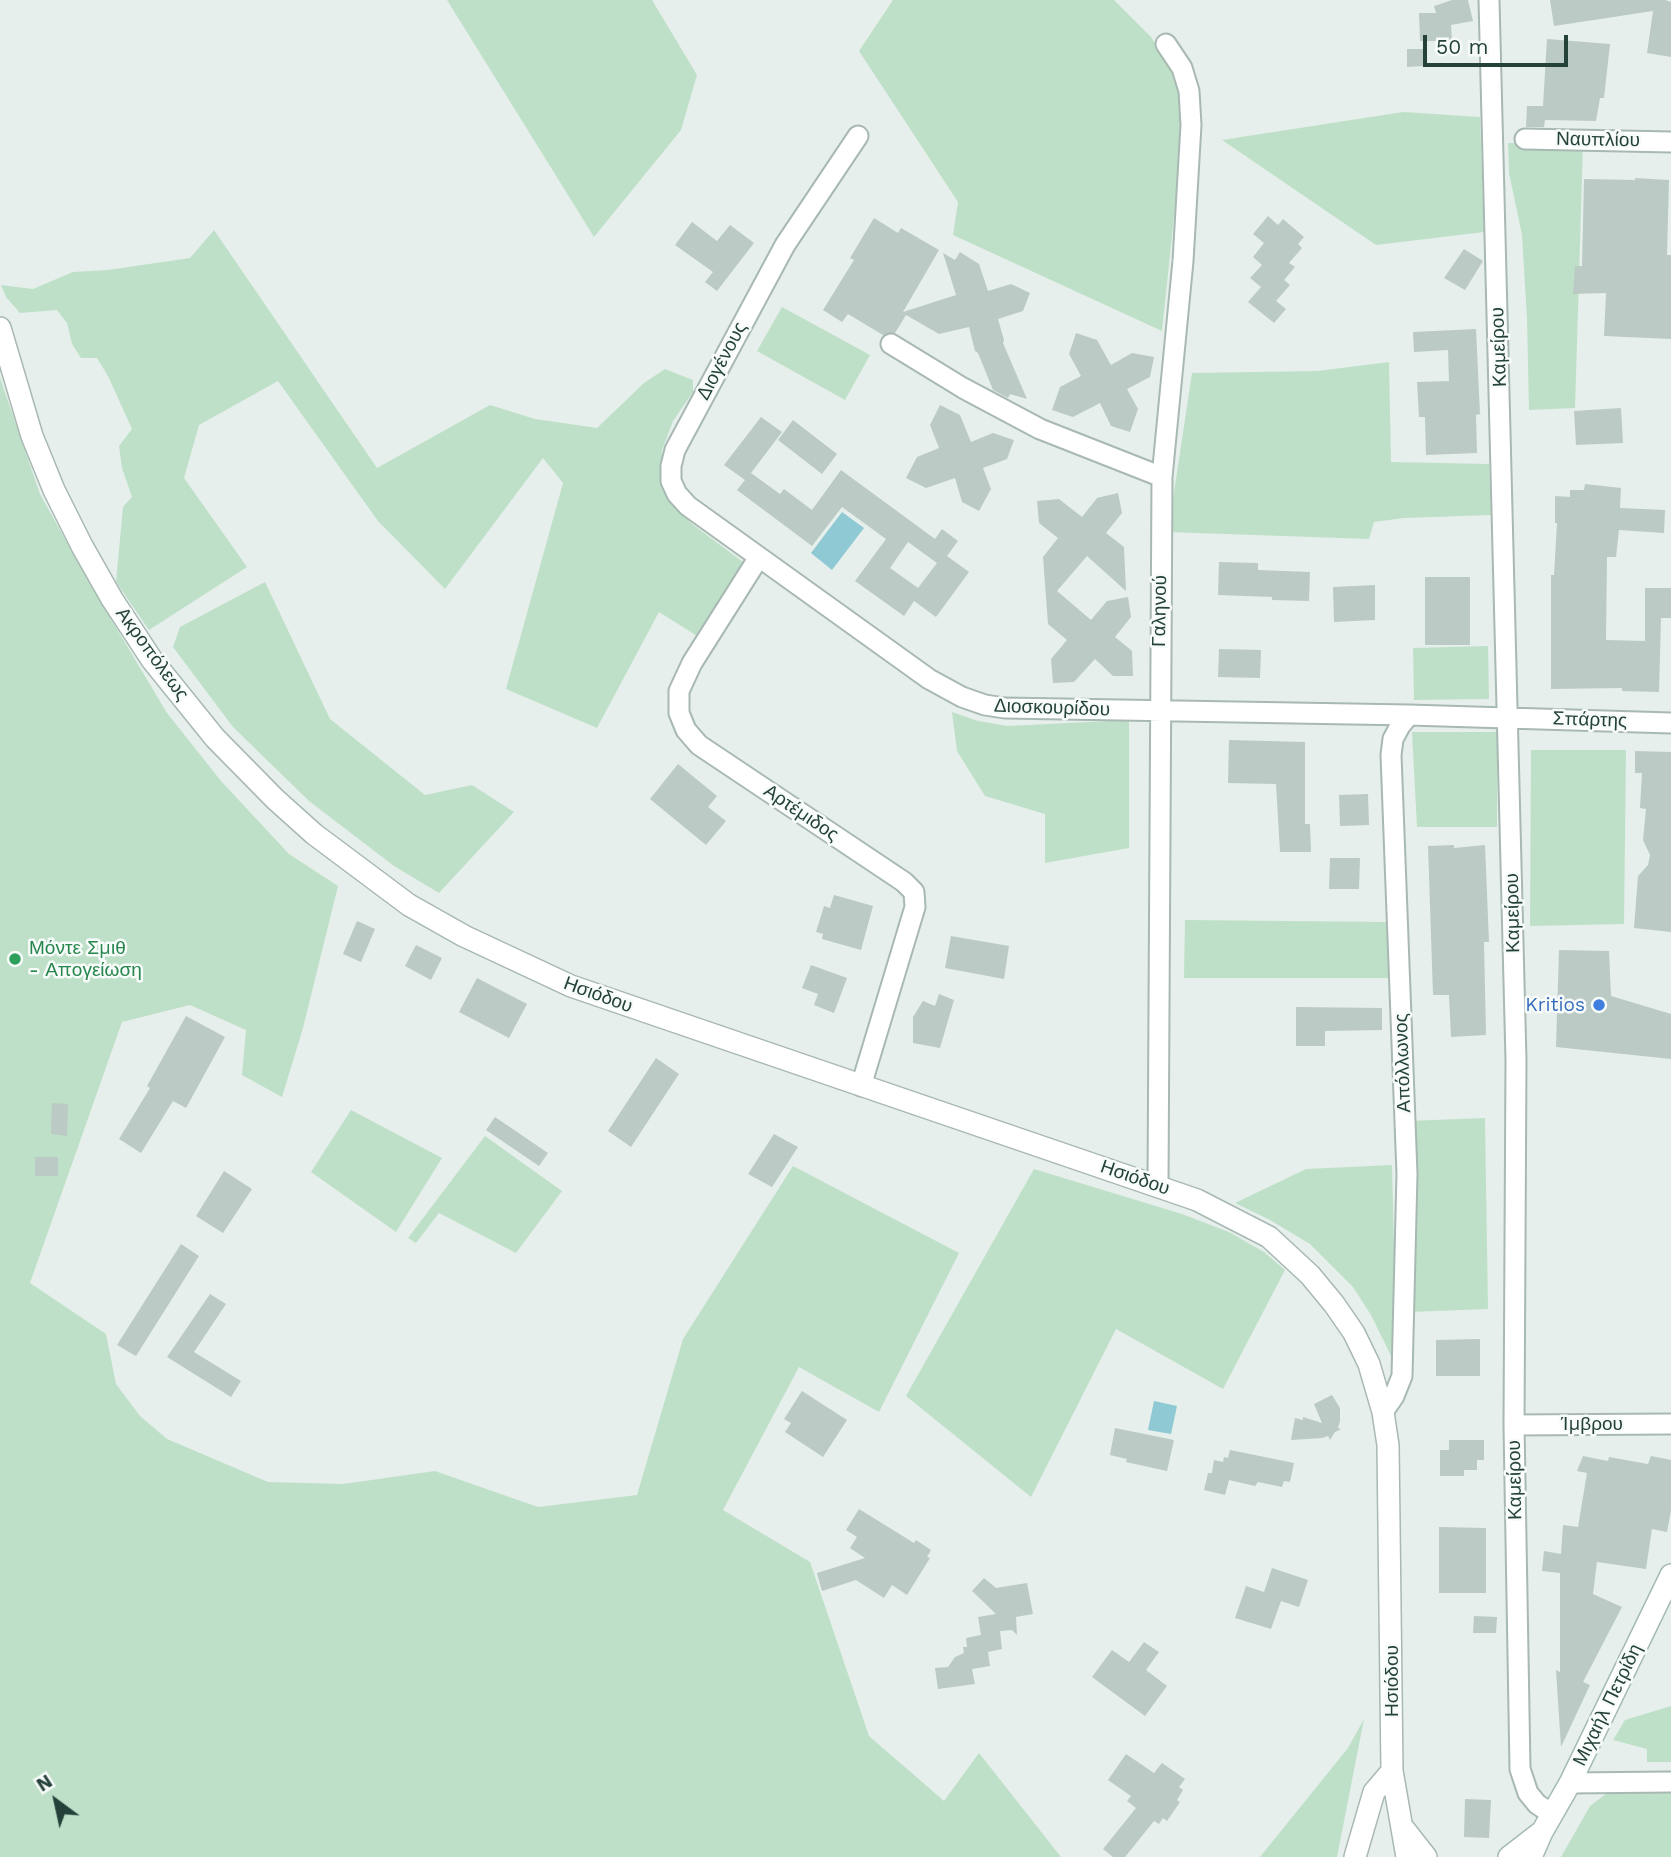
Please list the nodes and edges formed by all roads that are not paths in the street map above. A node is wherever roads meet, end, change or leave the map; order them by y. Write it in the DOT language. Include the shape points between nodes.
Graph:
graph roads {
  1 [pos="1489,0"];
  2 [pos="1166,44"];
  3 [pos="858,136"];
  4 [pos="1525,139"];
  5 [pos="1671,142"];
  6 [pos="0,328"];
  7 [pos="891,344"];
  8 [pos="1162,477"];
  9 [pos="671,481"];
  10 [pos="759,557"];
  11 [pos="1159,711"];
  12 [pos="1409,715"];
  13 [pos="1509,718"];
  14 [pos="1671,723"];
  15 [pos="409,905"];
  16 [pos="861,1086"];
  17 [pos="1158,1185"];
  18 [pos="1383,1412"];
  19 [pos="1671,1424"];
  20 [pos="1514,1425"];
  21 [pos="1671,1575"];
  22 [pos="1392,1771"];
  23 [pos="1671,1782"];
  24 [pos="1570,1783"];
  25 [pos="1398,1804"];
  26 [pos="1547,1823"];
  27 [pos="1402,1827"];
  28 [pos="1361,1830"];
  29 [pos="1355,1857"];
  30 [pos="1407,1857"];
  31 [pos="1426,1857"];
  32 [pos="1509,1857"];
  33 [pos="1531,1857"];
  1 -- 13 [label="street, Καμείρου"];
  2 -- 8 [label="street, Γαληνού" via="1182,68 1191,125"];
  3 -- 9 [label="street, Διογένους" via="785,245 675,450"];
  4 -- 5 [label="street, Ναυπλίου"];
  6 -- 15 [label="street, Ακροπόλεως" via="32,436 54,490 94,567 152,660 215,738 275,799"];
  7 -- 8 [label="street" via="1040,429"];
  8 -- 11 [label="street, Γαληνού"];
  9 -- 10 [label="street, Διοσκουρίδου" via="688,506"];
  10 -- 11 [label="street, Διοσκουρίδου" via="929,679 962,697 1005,708"];
  10 -- 16 [label="street, Αρτέμιδος" via="692,663 679,691 679,713 699,745 915,892 915,906"];
  11 -- 12 [label="street, Διοσκουρίδου"];
  11 -- 17 [label="street, Γαληνού"];
  12 -- 13 [label="street, Διοσκουρίδου"];
  12 -- 18 [label="street, Απόλλωνος" via="1394,739 1391,755 1406,1174 1402,1376"];
  13 -- 14 [label="street, Σπάρτης"];
  13 -- 20 [label="street, Καμείρου" via="1516,1060"];
  15 -- 16 [label="street, Ησιόδου" via="571,986"];
  16 -- 17 [label="street, Ησιόδου"];
  17 -- 18 [label="street, Ησιόδου" via="1258,1230 1310,1275 1354,1333 1370,1364"];
  18 -- 22 [label="street, Ησιόδου" via="1388,1459"];
  19 -- 20 [label="street, Ίμβρου"];
  20 -- 26 [label="street, Καμείρου" via="1520,1769 1528,1793"];
  21 -- 24 [label="street, Μιχαήλ Πετρίδη"];
  22 -- 25 [label="street, Ησιόδου"];
  22 -- 28 [label="street" via="1374,1792"];
  23 -- 24 [label="street"];
  24 -- 26 [label="street, Μιχαήλ Πετρίδη"];
  25 -- 27 [label="street, Ησιόδου"];
  25 -- 28 [label="street" via="1374,1809"];
  26 -- 32 [label="street"];
  26 -- 33 [label="street, Μιχαήλ Πετρίδη"];
  27 -- 30 [label="street, Ησιόδου"];
  27 -- 31 [label="street"];
  28 -- 29 [label="street"];
}
